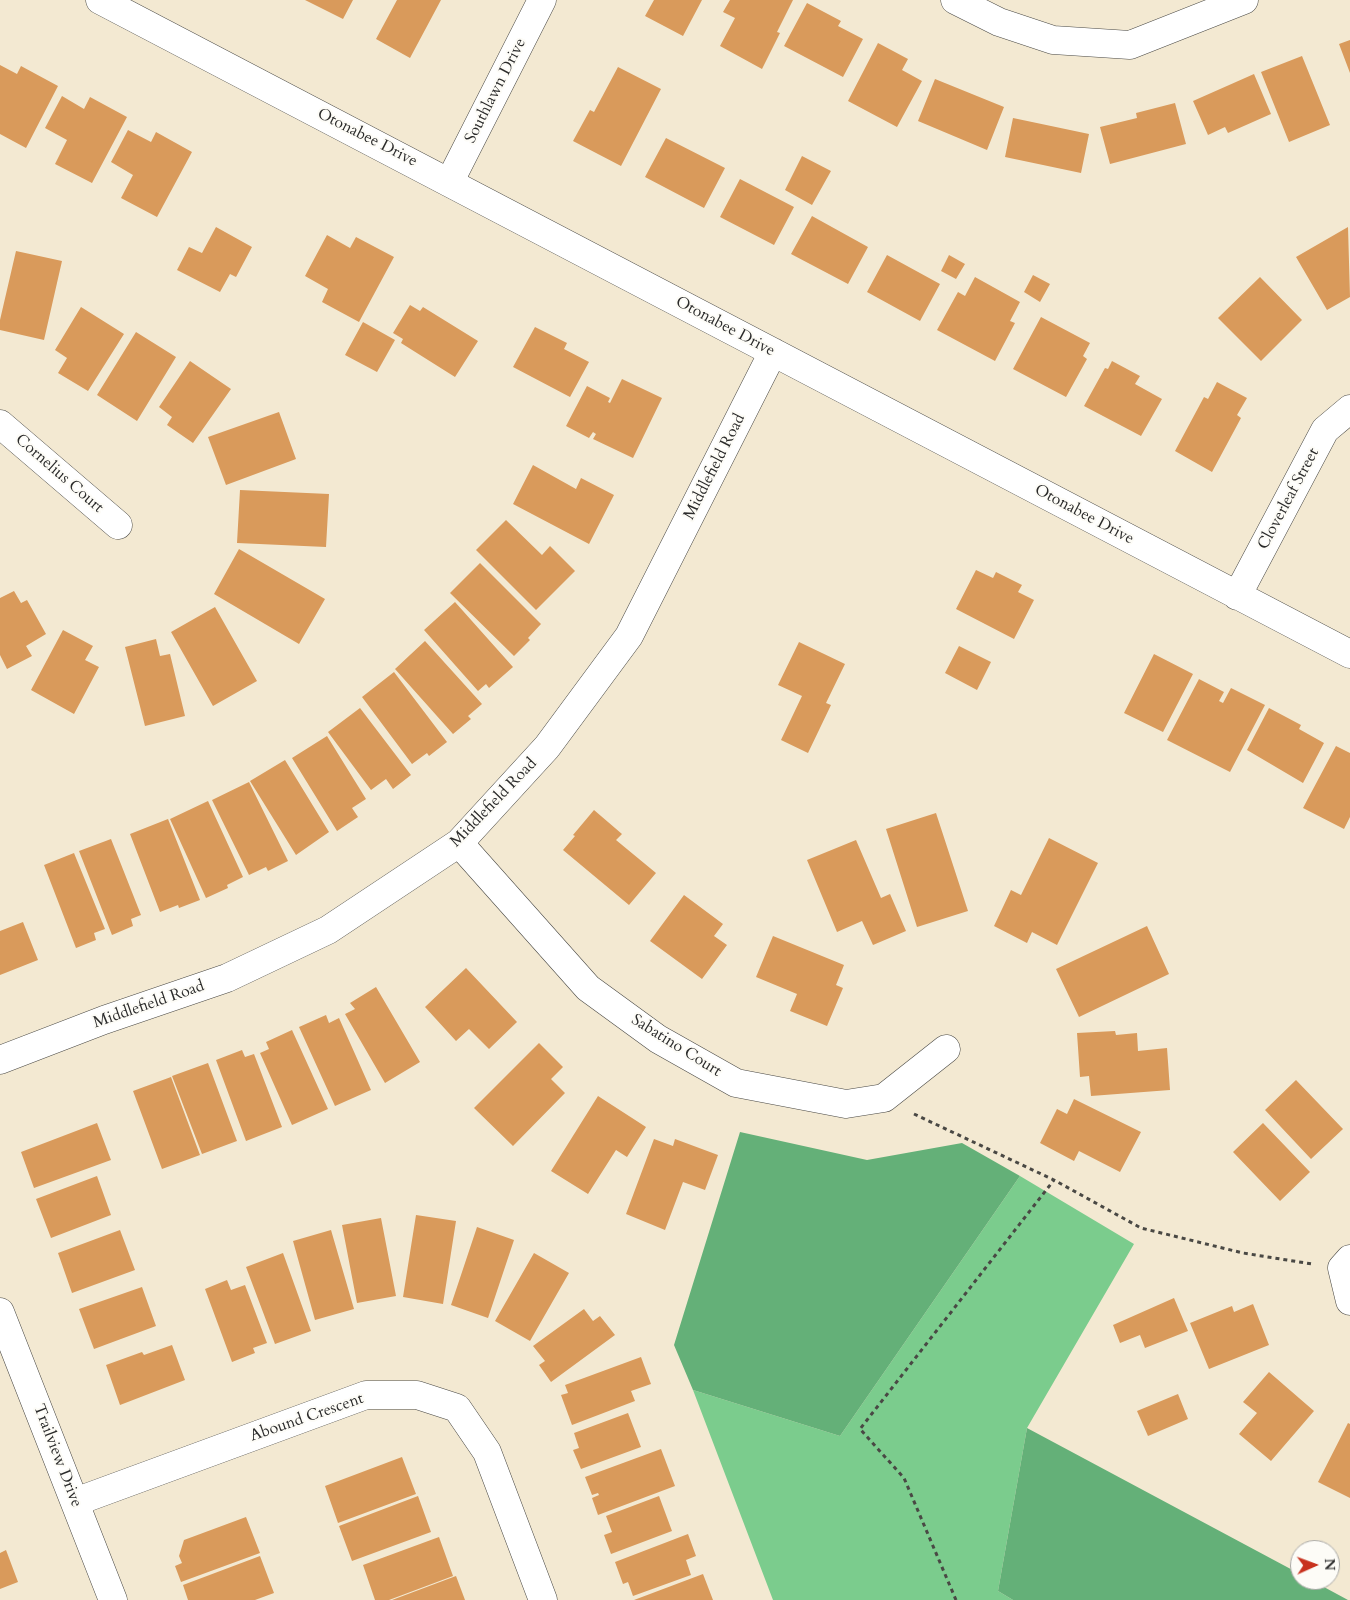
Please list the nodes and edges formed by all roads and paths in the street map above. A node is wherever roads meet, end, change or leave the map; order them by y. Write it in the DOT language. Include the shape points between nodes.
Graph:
graph roads {
  1 [pos="100,0"];
  2 [pos="542,0"];
  3 [pos="955,0"];
  4 [pos="1244,0"];
  5 [pos="450,181"];
  6 [pos="773,352"];
  7 [pos="1350,409"];
  8 [pos="0,424"];
  9 [pos="118,525"];
  10 [pos="1237,596"];
  11 [pos="1350,654"];
  12 [pos="459,843"];
  13 [pos="946,1049"];
  14 [pos="0,1060"];
  15 [pos="884,1098"];
  16 [pos="1054,1180"];
  17 [pos="1346,1264"];
  18 [pos="1350,1300"];
  19 [pos="0,1312"];
  20 [pos="75,1502"];
  21 [pos="113,1600"];
  22 [pos="543,1600"];
  23 [pos="956,1600"];
  1 -- 5 [label="street, Otonabee Drive"];
  2 -- 5 [label="street, Southlawn Drive"];
  3 -- 4 [label="street" via="998,22 1053,40 1130,45"];
  5 -- 6 [label="street, Otonabee Drive"];
  6 -- 10 [label="street, Otonabee Drive"];
  6 -- 12 [label="street, Middlefield Road" via="629,636 547,747"];
  7 -- 10 [label="street, Cloverleaf Street" via="1325,430"];
  8 -- 9 [label="street, Cornelius Court"];
  10 -- 11 [label="street, Otonabee Drive"];
  12 -- 14 [label="street, Middlefield Road" via="328,930 227,978"];
  12 -- 15 [label="street, Sabatino Court" via="588,988 658,1039 736,1082 846,1104"];
  13 -- 15 [label="street, Sabatino Court"];
  15 -- 16 [label="path" via="942,1129"];
  16 -- 17 [label="path" via="1141,1228 1243,1253"];
  16 -- 23 [label="path" via="860,1429 904,1478"];
  17 -- 18 [label="street"];
  19 -- 20 [label="street, Trailview Drive"];
  20 -- 21 [label="street, Trailview Drive"];
  20 -- 22 [label="street, Abound Crescent" via="366,1395 417,1395 457,1408 487,1452"];
}
